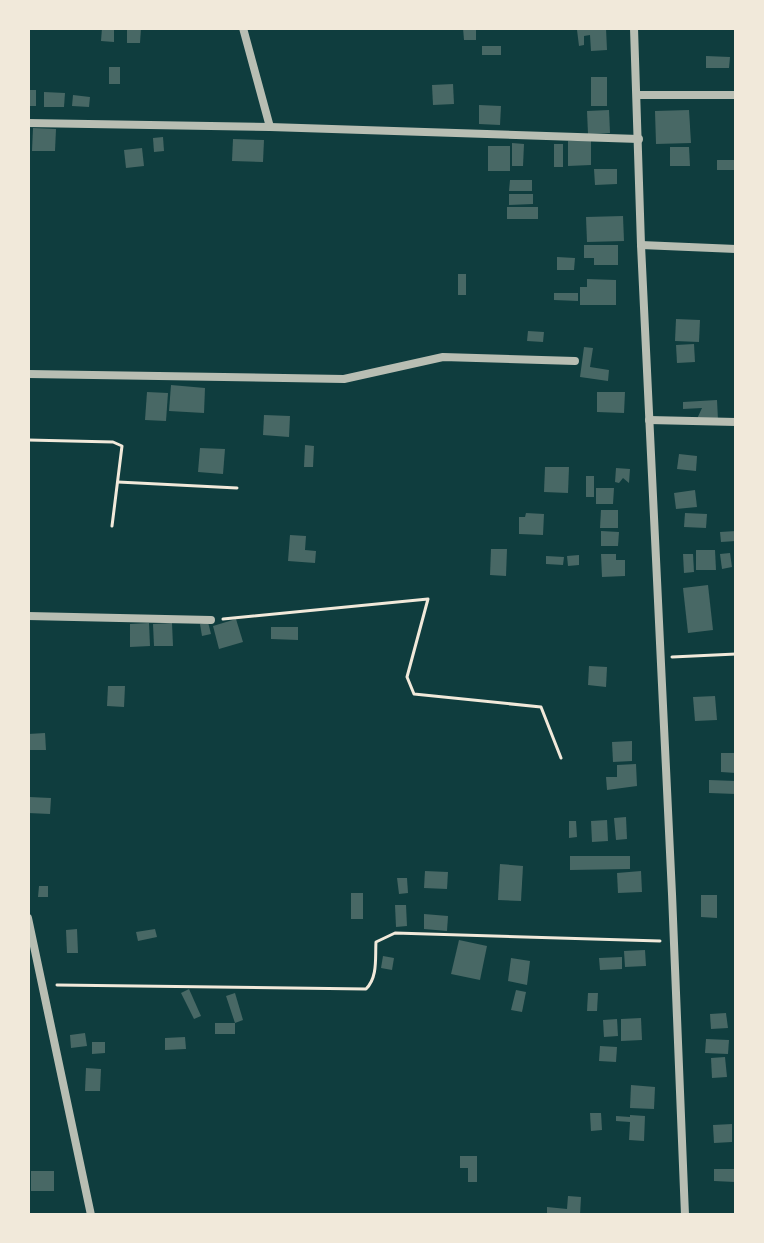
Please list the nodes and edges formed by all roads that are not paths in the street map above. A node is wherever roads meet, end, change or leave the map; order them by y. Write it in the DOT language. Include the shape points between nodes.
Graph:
graph roads {
  1 [pos="243,28"];
  2 [pos="634,28"];
  3 [pos="637,95"];
  4 [pos="736,95"];
  5 [pos="28,123"];
  6 [pos="270,127"];
  7 [pos="639,139"];
  8 [pos="641,245"];
  9 [pos="736,249"];
  10 [pos="575,361"];
  11 [pos="28,374"];
  12 [pos="649,420"];
  13 [pos="736,422"];
  14 [pos="28,616"];
  15 [pos="211,620"];
  16 [pos="28,918"];
  17 [pos="91,1215"];
  18 [pos="685,1215"];
  1 -- 6 [label="street"];
  2 -- 3 [label="street"];
  3 -- 4 [label="street"];
  3 -- 7 [label="street"];
  5 -- 6 [label="street"];
  6 -- 7 [label="street"];
  7 -- 8 [label="street"];
  8 -- 9 [label="street"];
  8 -- 12 [label="street"];
  10 -- 11 [label="street" via="443,357 344,379"];
  12 -- 13 [label="street"];
  12 -- 18 [label="street"];
  14 -- 15 [label="street"];
  16 -- 17 [label="street"];
}
